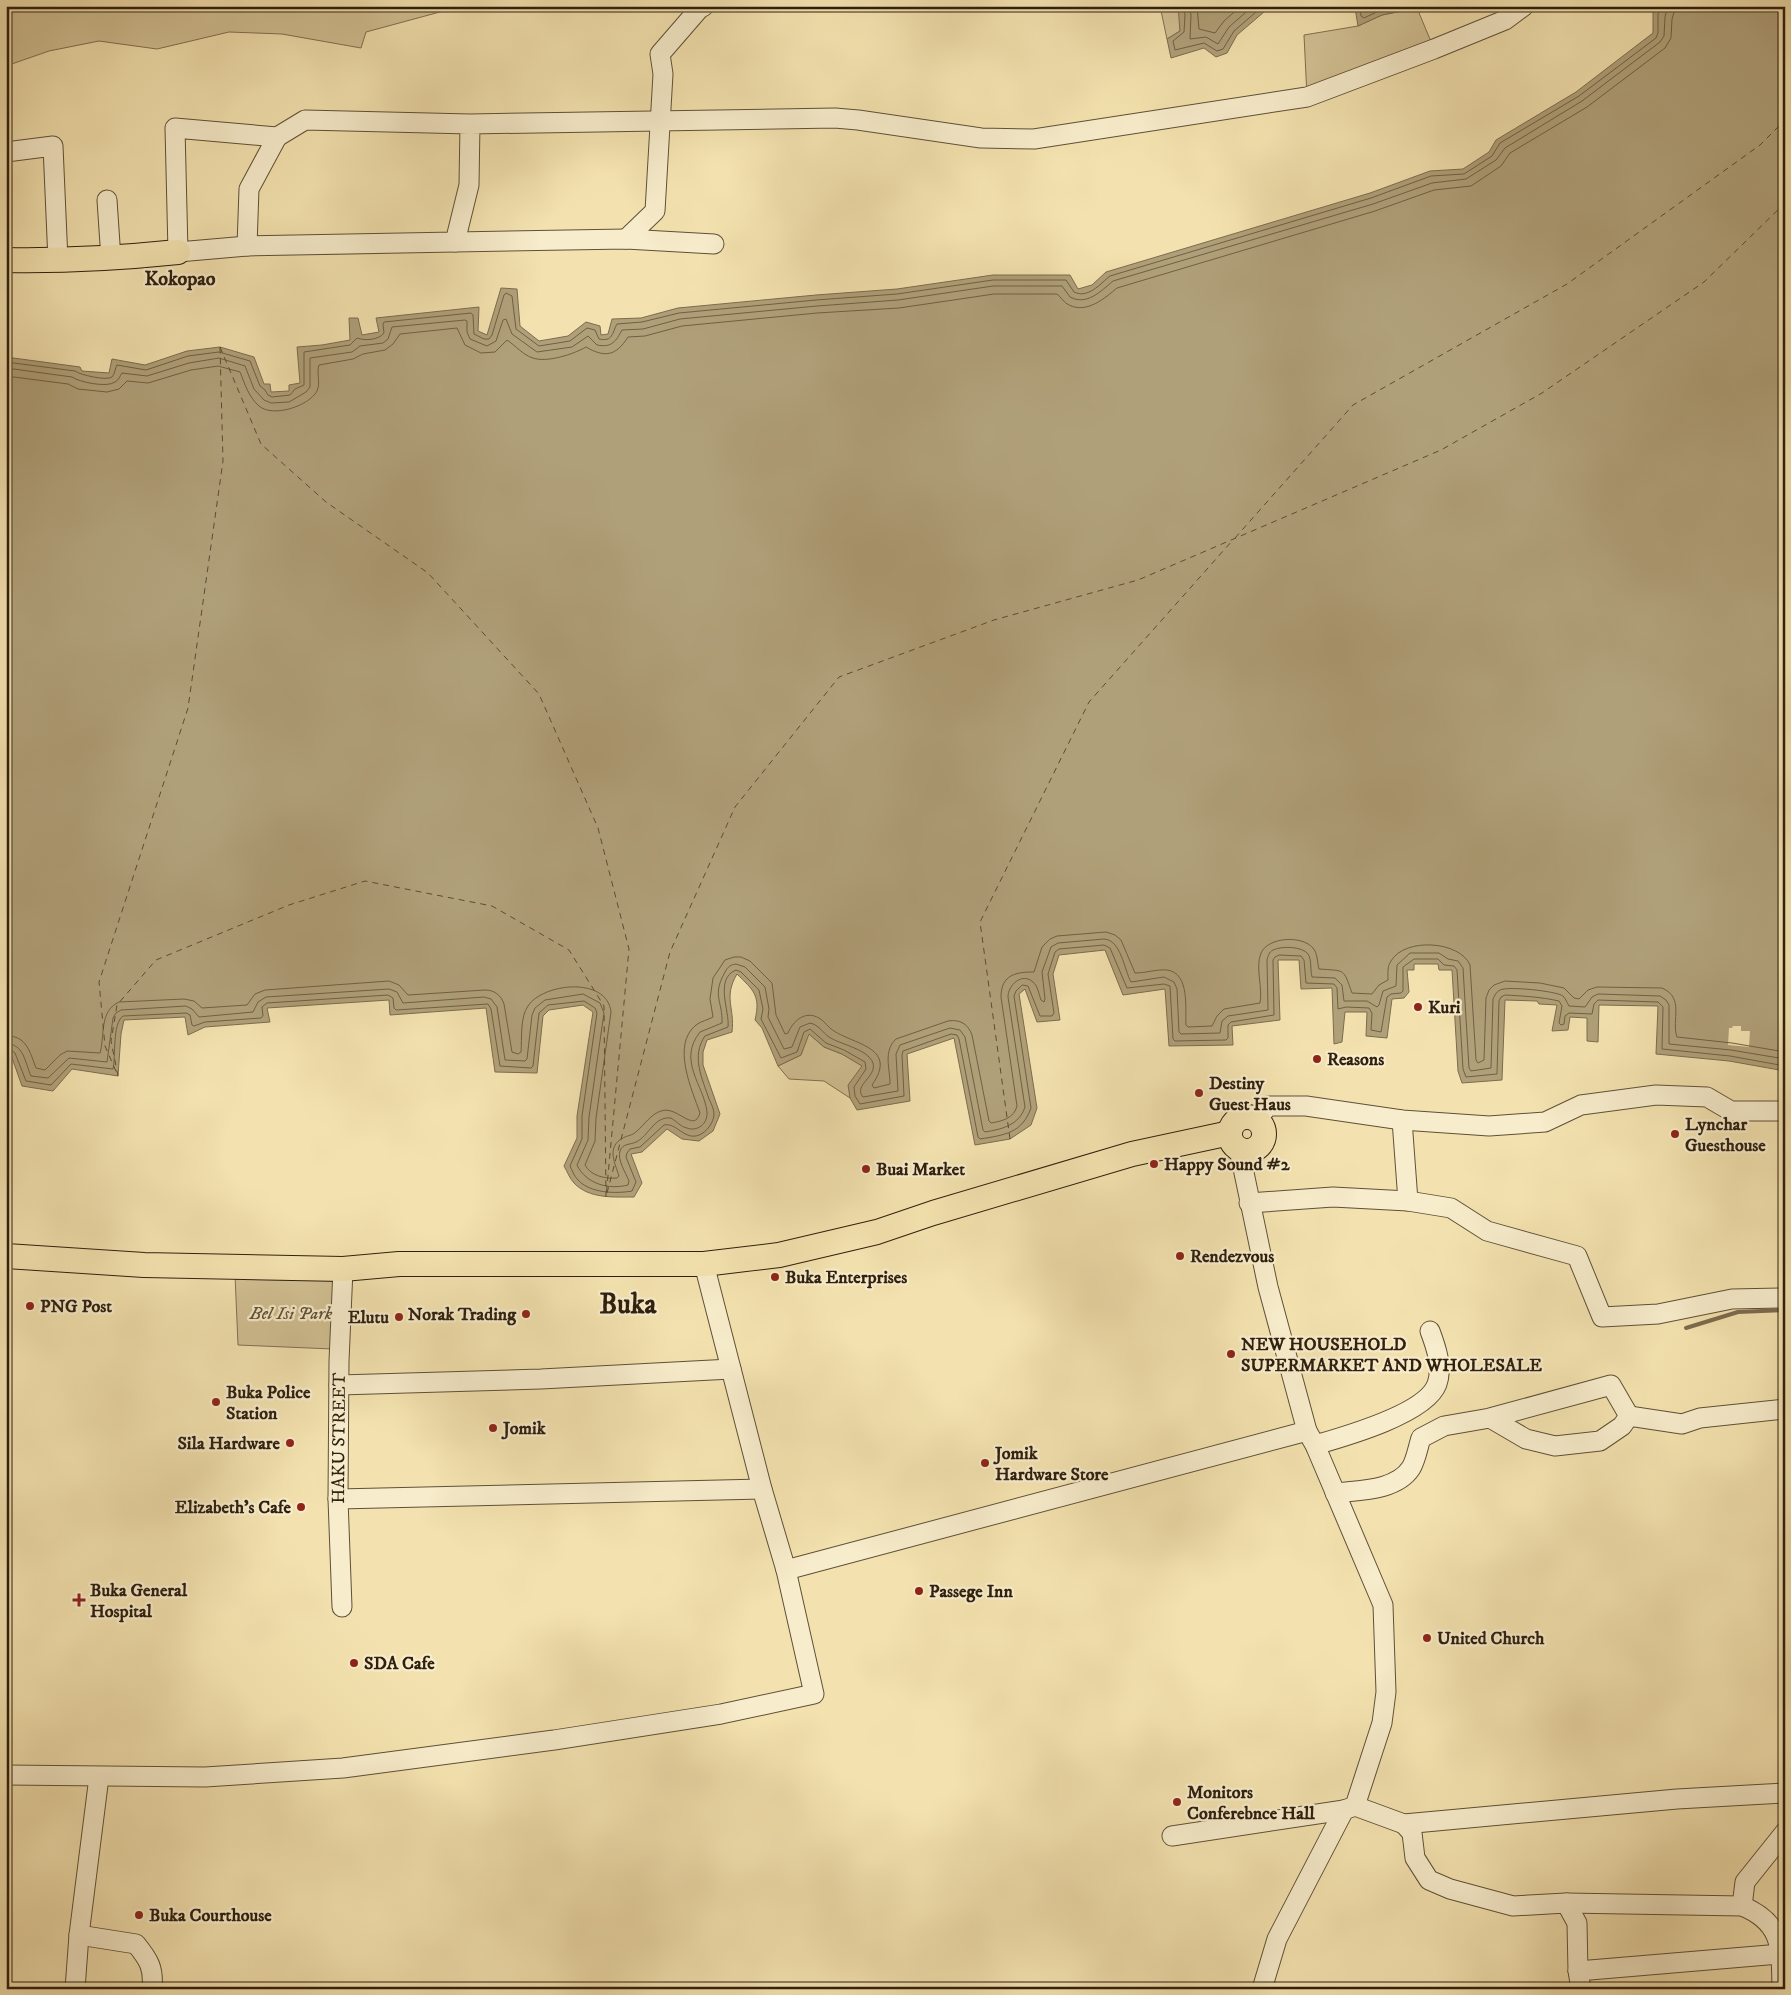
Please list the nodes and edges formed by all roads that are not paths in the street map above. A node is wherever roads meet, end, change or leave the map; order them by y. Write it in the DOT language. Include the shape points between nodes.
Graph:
graph roads {
  1 [pos="704,6"];
  2 [pos="1524,6"];
  3 [pos="661,120"];
  4 [pos="470,124"];
  5 [pos="278,137"];
  6 [pos="6,152"];
  7 [pos="107,200"];
  8 [pos="626,239"];
  9 [pos="455,242"];
  10 [pos="714,244"];
  11 [pos="247,246"];
  12 [pos="178,252"];
  13 [pos="111,259"];
  14 [pos="6,260"];
  15 [pos="58,261"];
  16 [pos="1785,1111"];
  17 [pos="1257,1120"];
  18 [pos="1402,1120"];
  19 [pos="1234,1141"];
  20 [pos="1408,1201"];
  21 [pos="1249,1204"];
  22 [pos="6,1256"];
  23 [pos="704,1264"];
  24 [pos="343,1269"];
  25 [pos="1785,1298"];
  26 [pos="1430,1331"];
  27 [pos="731,1369"];
  28 [pos="339,1385"];
  29 [pos="1785,1409"];
  30 [pos="1629,1416"];
  31 [pos="1490,1418"];
  32 [pos="1311,1438"];
  33 [pos="762,1489"];
  34 [pos="1335,1493"];
  35 [pos="338,1499"];
  36 [pos="786,1570"];
  37 [pos="342,1607"];
  38 [pos="6,1775"];
  39 [pos="99,1777"];
  40 [pos="1785,1793"];
  41 [pos="1350,1808"];
  42 [pos="1404,1824"];
  43 [pos="1785,1832"];
  44 [pos="1172,1836"];
  45 [pos="1566,1903"];
  46 [pos="1742,1906"];
  47 [pos="79,1935"];
  48 [pos="1781,1954"];
  49 [pos="1580,1980"];
  50 [pos="75,1989"];
  51 [pos="152,1989"];
  52 [pos="1262,1989"];
  53 [pos="1782,1989"];
  1 -- 3 [label="street" via="660,54 663,74"];
  2 -- 3 [label="street" via="1505,20 1308,97 1034,140 981,138 835,118"];
  3 -- 4 [label="street"];
  3 -- 8 [label="street" via="655,211"];
  4 -- 5 [label="street" via="305,120"];
  4 -- 9 [label="street" via="469,185"];
  5 -- 11 [label="street" via="248,189"];
  5 -- 12 [label="street" via="175,128"];
  6 -- 15 [label="street" via="53,146"];
  7 -- 13 [label="street"];
  8 -- 9 [label="street"];
  8 -- 10 [label="street"];
  9 -- 11 [label="street"];
  11 -- 12 [label="street"];
  12 -- 13 [label="main road"];
  13 -- 15 [label="main road"];
  14 -- 15 [label="main road"];
  16 -- 18 [label="street" via="1731,1110 1707,1098 1656,1095 1581,1105 1545,1122 1489,1126"];
  17 -- 18 [label="street" via="1268,1106 1306,1106"];
  17 -- 19 [label="main road" via="1262,1126 1263,1140 1259,1146 1246,1151"];
  18 -- 20 [label="street"];
  19 -- 21 [label="street"];
  19 -- 23 [label="main road" via="1132,1154 877,1232 779,1255"];
  20 -- 21 [label="street" via="1333,1197"];
  20 -- 25 [label="street" via="1451,1208 1487,1231 1577,1256 1602,1317 1658,1314 1732,1299"];
  21 -- 32 [label="street" via="1268,1287"];
  22 -- 24 [label="main road" via="144,1265"];
  23 -- 24 [label="main road" via="399,1264"];
  23 -- 27 [label="street"];
  24 -- 28 [label="street, HAKU STREET"];
  26 -- 32 [label="street" via="1439,1356 1438,1383 1432,1392 1417,1405 1372,1428"];
  27 -- 28 [label="street"];
  27 -- 33 [label="street"];
  28 -- 35 [label="street, HAKU STREET"];
  29 -- 30 [label="street" via="1700,1418 1682,1424"];
  30 -- 31 [label="street" via="1622,1426 1600,1441 1555,1446 1526,1439"];
  30 -- 31 [label="street" via="1611,1385"];
  31 -- 34 [label="street" via="1444,1426 1421,1438 1412,1467 1402,1477 1379,1487"];
  32 -- 34 [label="street"];
  32 -- 36 [label="street"];
  33 -- 35 [label="street"];
  33 -- 36 [label="street"];
  34 -- 41 [label="street" via="1383,1605 1386,1692 1382,1723"];
  35 -- 37 [label="street, HAKU STREET"];
  36 -- 39 [label="street" via="814,1694 711,1715 554,1740 343,1768 205,1778"];
  38 -- 39 [label="street"];
  39 -- 47 [label="street"];
  40 -- 42 [label="street" via="1677,1799"];
  41 -- 42 [label="street"];
  41 -- 44 [label="street"];
  41 -- 52 [label="street" via="1277,1939"];
  42 -- 45 [label="street" via="1412,1833 1415,1858 1429,1880 1513,1906"];
  43 -- 46 [label="street" via="1745,1882"];
  45 -- 46 [label="street"];
  45 -- 49 [label="street" via="1577,1923"];
  46 -- 48 [label="street" via="1759,1912 1778,1938"];
  47 -- 50 [label="street"];
  47 -- 51 [label="street" via="136,1944 149,1961"];
  48 -- 49 [label="street"];
  48 -- 53 [label="street"];
}
